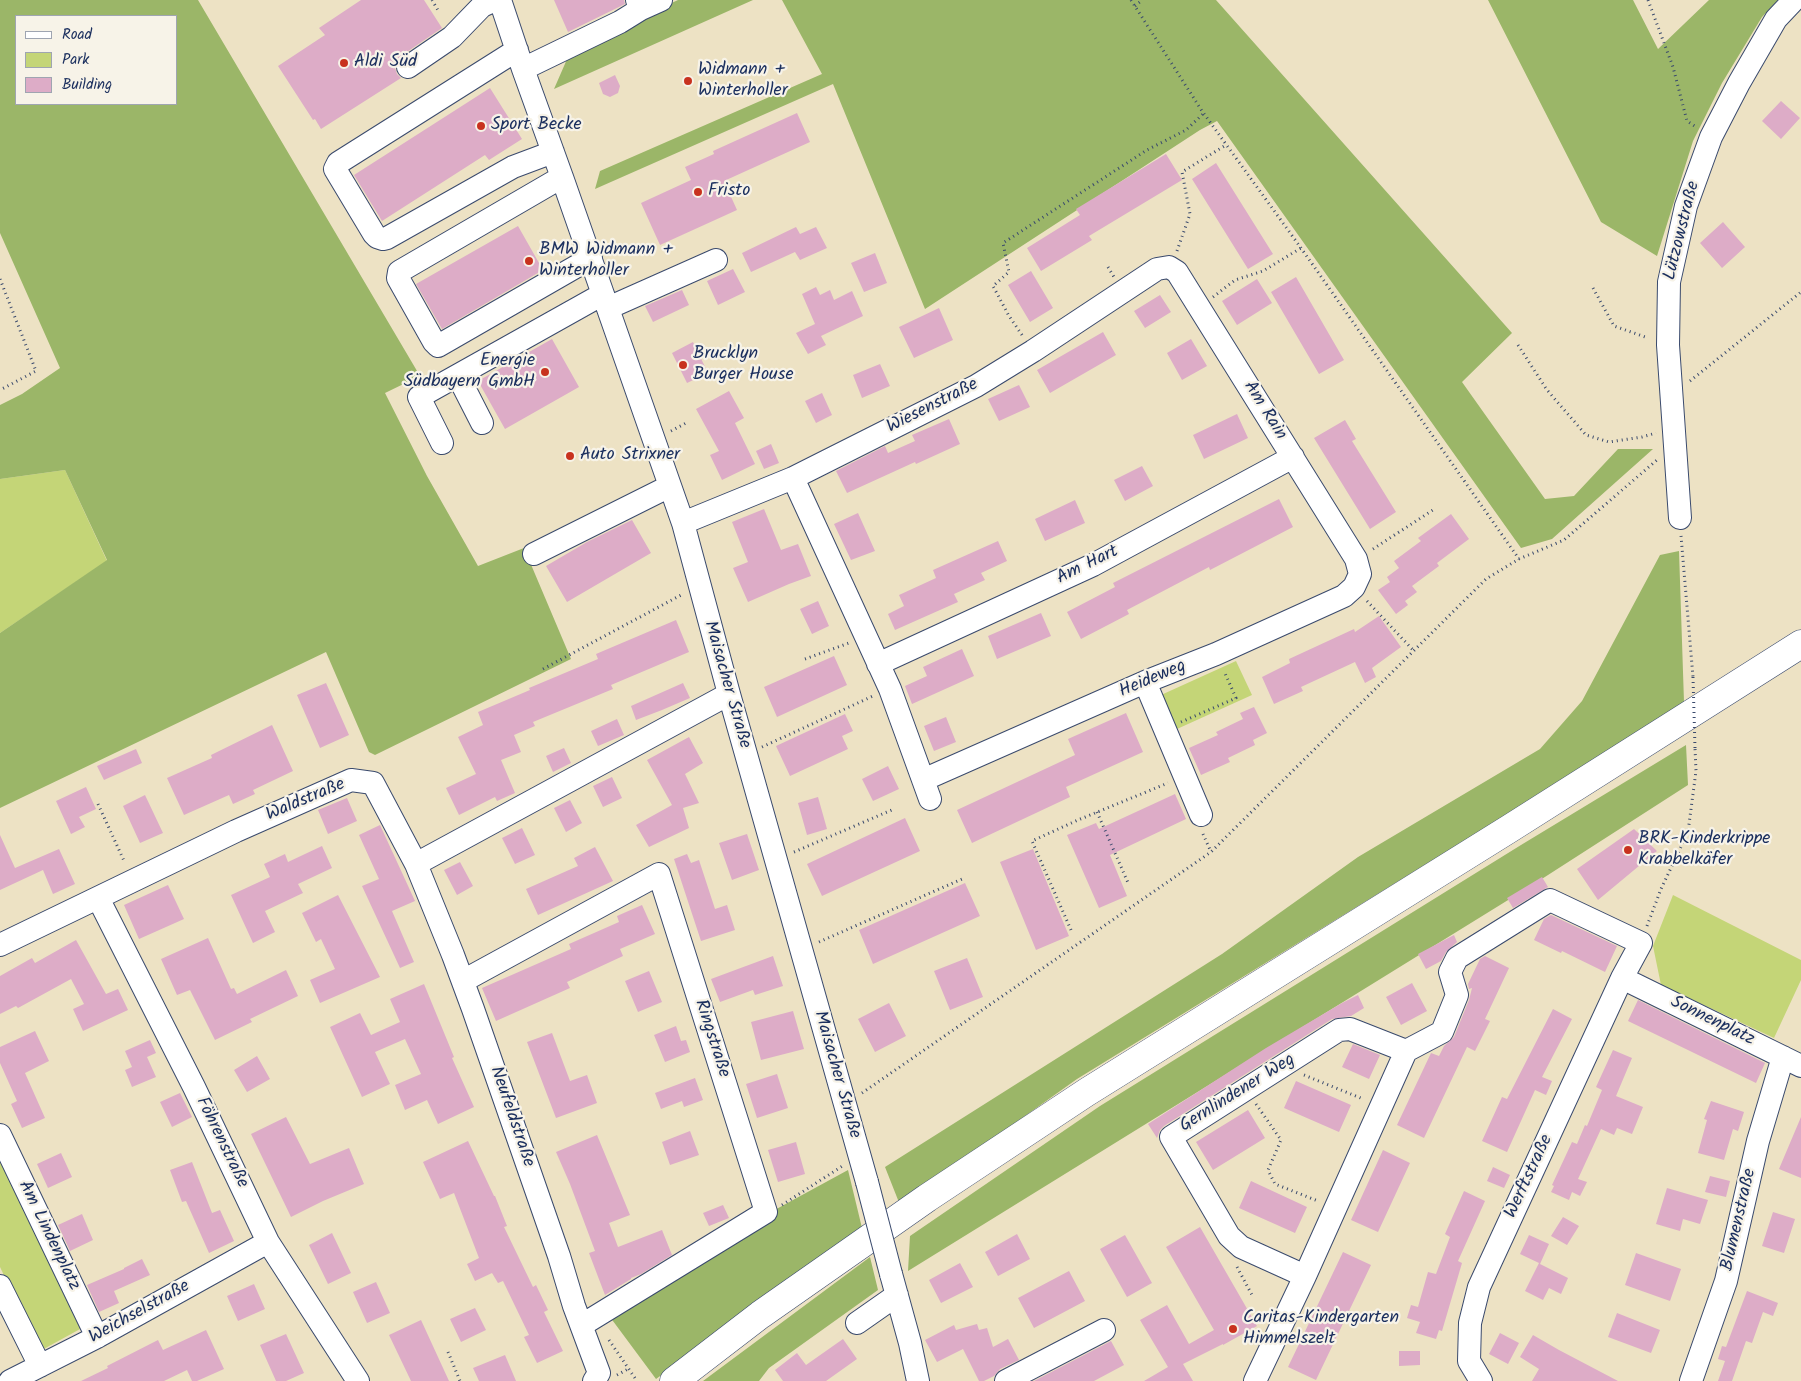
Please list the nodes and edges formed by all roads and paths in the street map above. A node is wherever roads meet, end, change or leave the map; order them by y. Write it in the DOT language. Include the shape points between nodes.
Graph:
graph roads {
  1 [pos="432,0"];
  2 [pos="494,0"];
  3 [pos="500,0"];
  4 [pos="1131,0"];
  5 [pos="1142,0"];
  6 [pos="1648,0"];
  7 [pos="1794,0"];
  8 [pos="646,3"];
  9 [pos="1135,6"];
  10 [pos="439,12"];
  11 [pos="520,59"];
  12 [pos="408,67"];
  13 [pos="1204,113"];
  14 [pos="1711,137"];
  15 [pos="1226,145"];
  16 [pos="553,152"];
  17 [pos="562,177"];
  18 [pos="1301,248"];
  19 [pos="591,258"];
  20 [pos="716,260"];
  21 [pos="1169,267"];
  22 [pos="0,279"];
  23 [pos="1593,288"];
  24 [pos="1801,292"];
  25 [pos="605,301"];
  26 [pos="1199,308"];
  27 [pos="1518,345"];
  28 [pos="1668,345"];
  29 [pos="1033,351"];
  30 [pos="458,376"];
  31 [pos="0,390"];
  32 [pos="1671,396"];
  33 [pos="482,423"];
  34 [pos="1642,438"];
  35 [pos="442,444"];
  36 [pos="1675,445"];
  37 [pos="1293,457"];
  38 [pos="793,478"];
  39 [pos="670,486"];
  40 [pos="1433,510"];
  41 [pos="1680,518"];
  42 [pos="683,523"];
  43 [pos="534,554"];
  44 [pos="1356,559"];
  45 [pos="1519,559"];
  46 [pos="699,586"];
  47 [pos="1354,586"];
  48 [pos="866,636"];
  49 [pos="1801,644"];
  50 [pos="1413,650"];
  51 [pos="1216,654"];
  52 [pos="805,660"];
  53 [pos="878,664"];
  54 [pos="543,669"];
  55 [pos="1144,682"];
  56 [pos="890,689"];
  57 [pos="729,694"];
  58 [pos="1165,730"];
  59 [pos="760,748"];
  60 [pos="1185,776"];
  61 [pos="98,804"];
  62 [pos="894,809"];
  63 [pos="1097,812"];
  64 [pos="1201,815"];
  65 [pos="775,860"];
  66 [pos="416,864"];
  67 [pos="962,879"];
  68 [pos="132,881"];
  69 [pos="1129,885"];
  70 [pos="98,898"];
  71 [pos="1071,930"];
  72 [pos="1641,943"];
  73 [pos="0,945"];
  74 [pos="801,950"];
  75 [pos="1622,978"];
  76 [pos="462,981"];
  77 [pos="1406,1052"];
  78 [pos="1792,1061"];
  79 [pos="1282,1067"];
  80 [pos="1246,1089"];
  81 [pos="844,1103"];
  82 [pos="1382,1107"];
  83 [pos="0,1135"];
  84 [pos="860,1156"];
  85 [pos="1336,1208"];
  86 [pos="766,1212"];
  87 [pos="268,1242"];
  88 [pos="1241,1247"];
  89 [pos="1305,1276"];
  90 [pos="894,1285"];
  91 [pos="0,1286"];
  92 [pos="1252,1295"];
  93 [pos="857,1323"];
  94 [pos="582,1325"];
  95 [pos="1104,1330"];
  96 [pos="97,1337"];
  97 [pos="448,1352"];
  98 [pos="40,1366"];
  99 [pos="630,1368"];
  100 [pos="597,1377"];
  101 [pos="10,1381"];
  102 [pos="358,1381"];
  103 [pos="460,1381"];
  104 [pos="638,1381"];
  105 [pos="674,1381"];
  106 [pos="918,1381"];
  107 [pos="1006,1381"];
  108 [pos="1255,1381"];
  109 [pos="1481,1381"];
  110 [pos="1691,1381"];
  1 -- 10 [label="path"];
  2 -- 12 [label="street" via="482,6 452,37"];
  3 -- 11 [label="street, Maisacher Straße"];
  4 -- 9 [label="path"];
  5 -- 9 [label="path"];
  6 -- 14 [label="path" via="1673,67 1687,120"];
  7 -- 14 [label="street, Lützowstraße" via="1776,18"];
  8 -- 11 [label="street" via="620,22"];
  9 -- 13 [label="path"];
  11 -- 16 [label="street, Maisacher Straße"];
  11 -- 16 [label="street" via="338,163 335,169 376,238 383,239 513,167"];
  13 -- 15 [label="path"];
  13 -- 29 [label="path" via="1186,130 1147,150 1003,242 1009,272 993,286"];
  14 -- 28 [label="street, Lützowstraße" via="1686,206 1669,282"];
  15 -- 18 [label="path"];
  15 -- 21 [label="path" via="1182,172 1190,214"];
  16 -- 17 [label="street, Maisacher Straße"];
  17 -- 19 [label="street, Maisacher Straße"];
  17 -- 19 [label="street" via="402,270 398,278 438,346"];
  18 -- 26 [label="path" via="1263,270 1234,280"];
  18 -- 45 [label="path"];
  19 -- 25 [label="street, Maisacher Straße"];
  20 -- 25 [label="street"];
  21 -- 26 [label="street, Am Rain" via="1176,272"];
  21 -- 29 [label="street, Wiesenstraße" via="1157,269"];
  22 -- 31 [label="path" via="36,371"];
  23 -- 28 [label="path" via="1614,326"];
  24 -- 32 [label="path"];
  25 -- 30 [label="street"];
  25 -- 39 [label="street, Maisacher Straße"];
  26 -- 37 [label="street, Am Rain"];
  27 -- 34 [label="path" via="1547,390 1586,435 1609,442"];
  28 -- 32 [label="street, Lützowstraße"];
  29 -- 38 [label="street, Wiesenstraße" via="976,386"];
  30 -- 33 [label="street"];
  30 -- 35 [label="street" via="419,396"];
  32 -- 36 [label="street, Lützowstraße"];
  36 -- 41 [label="street, Lützowstraße"];
  36 -- 45 [label="path" via="1564,540"];
  37 -- 44 [label="street, Am Rain"];
  37 -- 53 [label="street, Am Hart" via="1093,565"];
  38 -- 42 [label="street, Wiesenstraße"];
  38 -- 48 [label="street, Heideweg"];
  39 -- 42 [label="street, Maisacher Straße"];
  39 -- 43 [label="street"];
  40 -- 44 [label="path"];
  41 -- 72 [label="path, bridge" via="1693,677 1696,771 1688,832 1661,889"];
  42 -- 46 [label="street, Maisacher Straße"];
  44 -- 47 [label="street" via="1360,574"];
  45 -- 50 [label="path" via="1486,579"];
  46 -- 54 [label="path"];
  46 -- 57 [label="street, Maisacher Straße"];
  47 -- 50 [label="path"];
  47 -- 51 [label="street, Heideweg" via="1344,596"];
  48 -- 52 [label="path"];
  48 -- 53 [label="street, Heideweg"];
  49 -- 105 [label="highway" via="1087,1092 927,1198 760,1315"];
  50 -- 81 [label="path" via="1211,852"];
  51 -- 55 [label="street, Heideweg"];
  51 -- 58 [label="path" via="1236,698"];
  53 -- 56 [label="street, Heideweg"];
  55 -- 56 [label="street, Heideweg" via="927,790"];
  55 -- 58 [label="street"];
  56 -- 59 [label="path"];
  57 -- 65 [label="street, Maisacher Straße"];
  57 -- 66 [label="street"];
  58 -- 60 [label="street"];
  60 -- 63 [label="path"];
  60 -- 64 [label="street"];
  61 -- 68 [label="path"];
  62 -- 65 [label="path"];
  63 -- 69 [label="path"];
  63 -- 71 [label="path" via="1032,841"];
  65 -- 74 [label="street, Maisacher Straße"];
  66 -- 68 [label="street, Waldstraße" via="373,783 351,780"];
  66 -- 76 [label="street, Neufeldstraße"];
  67 -- 74 [label="path"];
  68 -- 70 [label="street, Waldstraße"];
  70 -- 73 [label="street, Waldstraße"];
  70 -- 87 [label="street, Föhrenstraße"];
  72 -- 75 [label="street"];
  72 -- 77 [label="street" via="1550,900 1457,958 1450,972 1457,995 1442,1032"];
  74 -- 81 [label="street, Maisacher Straße"];
  75 -- 78 [label="street, Sonnenplatz"];
  75 -- 109 [label="street, Werftstraße" via="1479,1287 1470,1323 1469,1361"];
  76 -- 86 [label="street, Ringstraße" via="659,874"];
  76 -- 94 [label="street, Neufeldstraße"];
  77 -- 79 [label="street, Gernlindener Weg" via="1350,1028 1339,1030"];
  77 -- 82 [label="street"];
  78 -- 110 [label="street, Blumenstraße" via="1758,1141 1726,1281"];
  79 -- 80 [label="street, Gernlindener Weg"];
  79 -- 82 [label="path"];
  80 -- 85 [label="path" via="1281,1140 1268,1170 1275,1184"];
  80 -- 88 [label="street, Gernlindener Weg" via="1171,1137 1229,1236"];
  81 -- 84 [label="street, Maisacher Straße"];
  82 -- 85 [label="street"];
  83 -- 96 [label="street, Am Lindenplatz"];
  84 -- 86 [label="path" via="778,1208"];
  84 -- 90 [label="street, Maisacher Straße, bridge"];
  85 -- 89 [label="street"];
  86 -- 94 [label="street"];
  87 -- 96 [label="street, Weichselstraße"];
  87 -- 102 [label="street, Föhrenstraße"];
  88 -- 89 [label="street, Gernlindener Weg"];
  88 -- 92 [label="path" via="1235,1262"];
  89 -- 108 [label="street"];
  90 -- 93 [label="street"];
  90 -- 106 [label="street, Maisacher Straße"];
  91 -- 98 [label="street"];
  94 -- 100 [label="street, Neufeldstraße"];
  95 -- 107 [label="street"];
  96 -- 98 [label="street, Weichselstraße"];
  97 -- 103 [label="path"];
  98 -- 101 [label="street, Weichselstraße"];
  99 -- 104 [label="path"];
}
